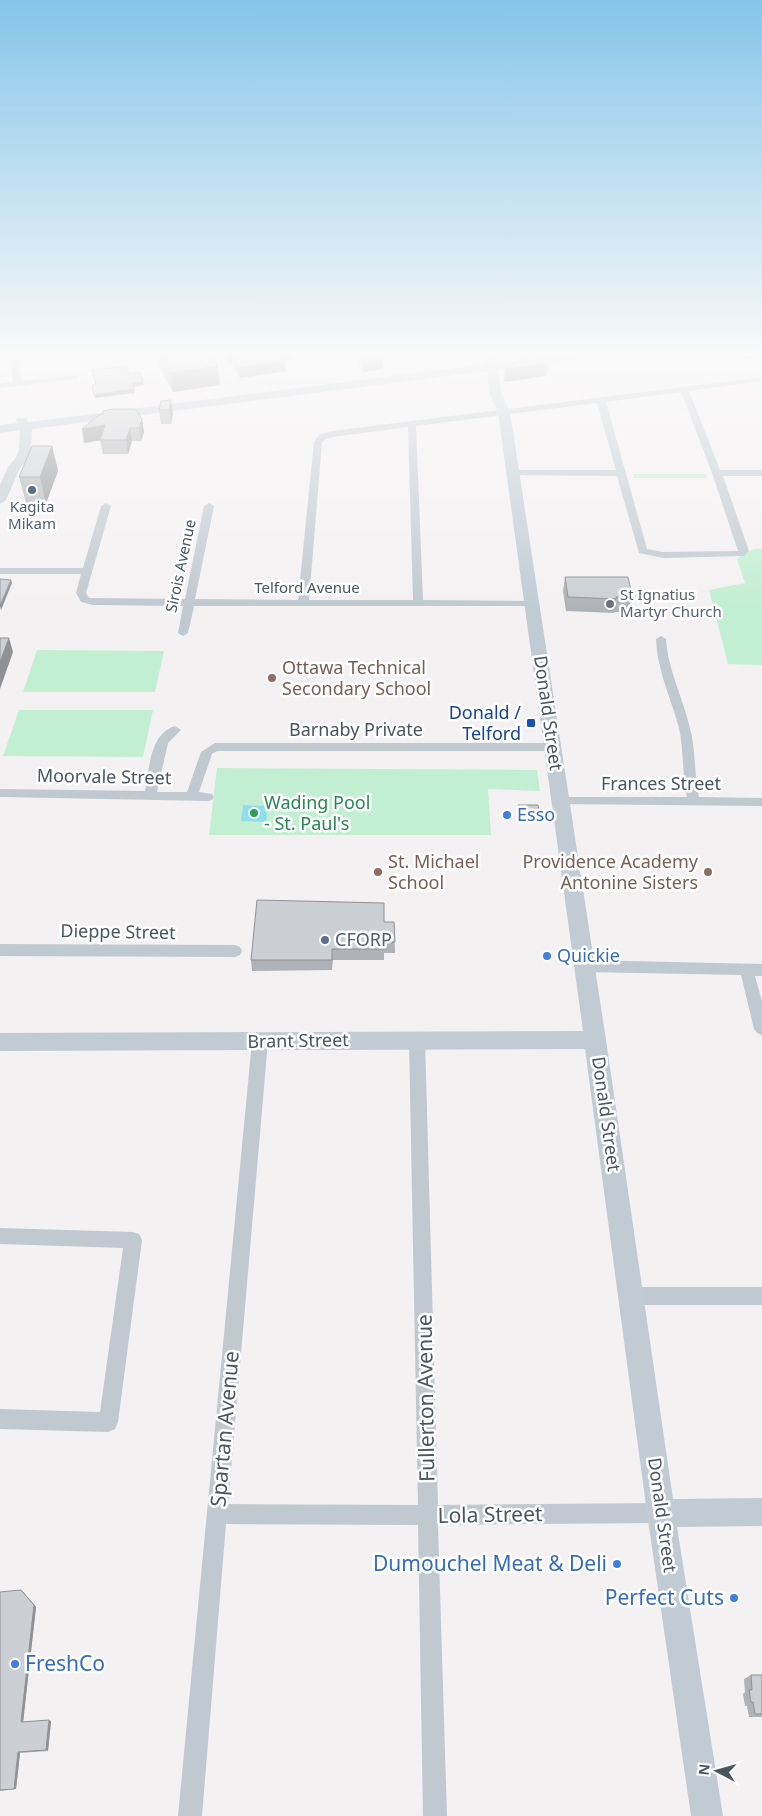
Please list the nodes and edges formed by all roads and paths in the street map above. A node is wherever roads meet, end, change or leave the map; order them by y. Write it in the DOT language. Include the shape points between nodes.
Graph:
graph roads {
  1 [pos="13,441"];
  2 [pos="22,441"];
  3 [pos="29,441"];
  4 [pos="319,441"];
  5 [pos="413,441"];
  6 [pos="508,441"];
  7 [pos="613,441"];
  8 [pos="704,441"];
  9 [pos="22,448"];
  10 [pos="14,467"];
  11 [pos="513,473"];
  12 [pos="717,473"];
  13 [pos="762,473"];
  14 [pos="622,474"];
  15 [pos="0,500"];
  16 [pos="106,506"];
  17 [pos="209,506"];
  18 [pos="0,572"];
  19 [pos="87,572"];
  20 [pos="82,597"];
  21 [pos="189,602"];
  22 [pos="303,602"];
  23 [pos="418,603"];
  24 [pos="533,604"];
  25 [pos="183,633"];
  26 [pos="661,639"];
  27 [pos="175,730"];
  28 [pos="553,747"];
  29 [pos="0,793"];
  30 [pos="150,795"];
  31 [pos="192,796"];
  32 [pos="208,797"];
  33 [pos="560,801"];
  34 [pos="694,801"];
  35 [pos="762,802"];
  36 [pos="0,950"];
  37 [pos="235,952"];
  38 [pos="584,966"];
  39 [pos="755,971"];
  40 [pos="762,1030"];
  41 [pos="417,1039"];
  42 [pos="596,1040"];
  43 [pos="260,1041"];
  44 [pos="0,1042"];
  45 [pos="0,1236"];
  46 [pos="631,1296"];
  47 [pos="762,1296"];
  48 [pos="0,1419"];
  49 [pos="762,1512"];
  50 [pos="661,1513"];
  51 [pos="217,1514"];
  52 [pos="429,1515"];
  53 [pos="190,1816"];
  54 [pos="435,1816"];
  55 [pos="707,1816"];
  1 -- 9 [label="street"];
  2 -- 9 [label="street"];
  3 -- 9 [label="street"];
  4 -- 22 [label="street"];
  5 -- 23 [label="street"];
  6 -- 11 [label="street, Donald Street"];
  7 -- 14 [label="street"];
  8 -- 12 [label="street"];
  9 -- 10 [label="street" via="21,460"];
  10 -- 15 [label="street"];
  11 -- 14 [label="street"];
  11 -- 24 [label="street, Donald Street"];
  12 -- 13 [label="street"];
  12 -- 14 [label="street" via="744,551 735,555 663,555 643,551"];
  16 -- 19 [label="street"];
  17 -- 21 [label="street, Sirois Avenue"];
  18 -- 19 [label="street"];
  19 -- 20 [label="street"];
  20 -- 21 [label="street, Telford Avenue" via="93,602"];
  21 -- 22 [label="street, Telford Avenue"];
  21 -- 25 [label="street, Sirois Avenue"];
  22 -- 23 [label="street, Telford Avenue"];
  23 -- 24 [label="street, Telford Avenue"];
  24 -- 28 [label="street, Donald Street"];
  26 -- 34 [label="street" via="662,656 685,730"];
  27 -- 30 [label="street" via="162,741"];
  28 -- 31 [label="street, Barnaby Private" via="215,747 207,752"];
  28 -- 33 [label="street, Donald Street"];
  29 -- 30 [label="street, Moorvale Street"];
  30 -- 31 [label="street, Moorvale Street"];
  31 -- 32 [label="street, Moorvale Street"];
  33 -- 34 [label="street, Frances Street"];
  33 -- 38 [label="street, Donald Street"];
  34 -- 35 [label="street, Frances Street"];
  36 -- 37 [label="street, Dieppe Street"];
  38 -- 39 [label="street"];
  38 -- 42 [label="street, Donald Street"];
  39 -- 40 [label="street"];
  41 -- 42 [label="street, Brant Street"];
  41 -- 43 [label="street, Brant Street"];
  41 -- 52 [label="street, Fullerton Avenue"];
  42 -- 46 [label="street, Donald Street"];
  43 -- 44 [label="street, Brant Street"];
  43 -- 51 [label="street, Spartan Avenue"];
  45 -- 48 [label="street" via="133,1240 108,1422"];
  46 -- 47 [label="street"];
  46 -- 50 [label="street, Donald Street"];
  49 -- 50 [label="street, Lola Street"];
  50 -- 52 [label="street, Lola Street"];
  50 -- 55 [label="street, Donald Street"];
  51 -- 52 [label="street, Lola Street"];
  51 -- 53 [label="street, Spartan Avenue"];
  52 -- 54 [label="street, Fullerton Avenue"];
}
